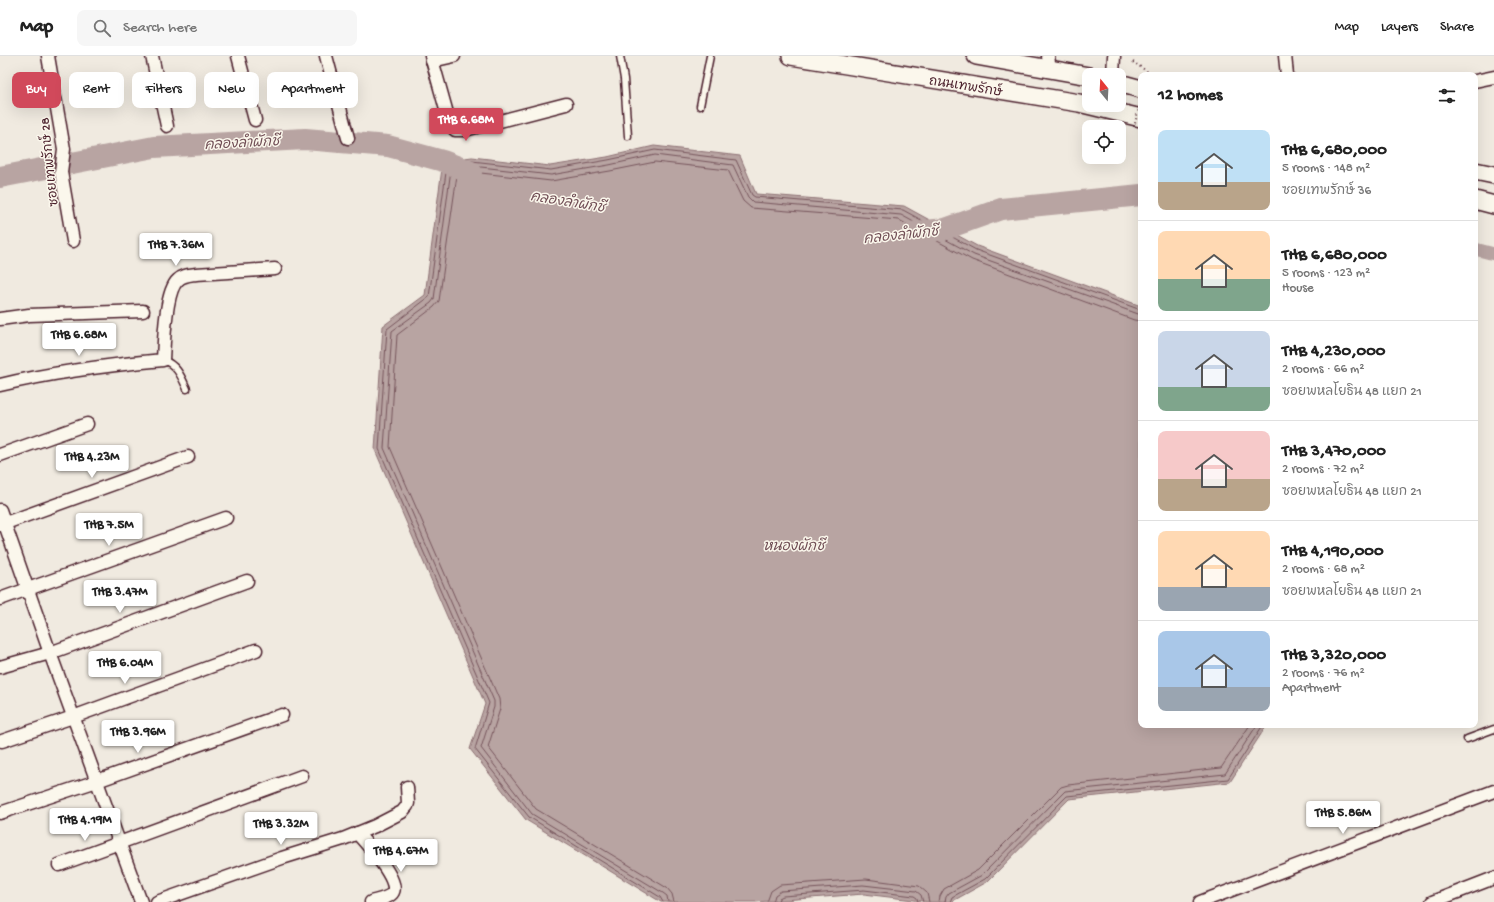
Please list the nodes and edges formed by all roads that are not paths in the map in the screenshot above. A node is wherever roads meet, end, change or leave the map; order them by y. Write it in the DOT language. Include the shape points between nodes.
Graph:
graph roads {
  1 [pos="48,56"];
  2 [pos="152,56"];
  3 [pos="238,56"];
  4 [pos="326,56"];
  5 [pos="454,56"];
  6 [pos="620,56"];
  7 [pos="710,56"];
  8 [pos="791,56"];
  9 [pos="976,56"];
  10 [pos="1114,56"];
  11 [pos="1285,56"];
  12 [pos="432,59"];
  13 [pos="1049,62"];
  14 [pos="1113,68"];
  15 [pos="1287,72"];
  16 [pos="1082,74"];
  17 [pos="1494,78"];
  18 [pos="1478,81"];
  19 [pos="1126,85"];
  20 [pos="1138,88"];
  21 [pos="566,104"];
  22 [pos="700,106"];
  23 [pos="254,120"];
  24 [pos="1137,123"];
  25 [pos="167,126"];
  26 [pos="628,136"];
  27 [pos="348,138"];
  28 [pos="1478,172"];
  29 [pos="1494,175"];
  30 [pos="1478,201"];
  31 [pos="1494,205"];
  32 [pos="73,241"];
  33 [pos="275,269"];
  34 [pos="143,311"];
  35 [pos="0,319"];
  36 [pos="163,360"];
  37 [pos="0,385"];
  38 [pos="187,389"];
  39 [pos="87,424"];
  40 [pos="0,455"];
  41 [pos="188,457"];
  42 [pos="0,510"];
  43 [pos="226,518"];
  44 [pos="2,524"];
  45 [pos="247,581"];
  46 [pos="27,589"];
  47 [pos="0,599"];
  48 [pos="256,650"];
  49 [pos="50,653"];
  50 [pos="0,667"];
  51 [pos="282,715"];
  52 [pos="73,717"];
  53 [pos="1494,729"];
  54 [pos="1467,739"];
  55 [pos="2,741"];
  56 [pos="302,776"];
  57 [pos="97,781"];
  58 [pos="406,787"];
  59 [pos="1494,791"];
  60 [pos="0,813"];
  61 [pos="357,833"];
  62 [pos="119,842"];
  63 [pos="59,865"];
  64 [pos="1494,878"];
  65 [pos="141,902"];
  66 [pos="157,902"];
  67 [pos="371,902"];
  68 [pos="1200,902"];
  69 [pos="1432,902"];
  1 -- 32 [label="street, ซอยเทพรักษ์ 28" via="64,149 61,172"];
  2 -- 25 [label="street"];
  3 -- 23 [label="street"];
  4 -- 27 [label="street"];
  5 -- 12 [label="street"];
  6 -- 26 [label="lane"];
  7 -- 22 [label="lane"];
  8 -- 24 [label="main road, ถนนเทพรักษ์" via="1079,103"];
  9 -- 13 [label="main road"];
  10 -- 14 [label="street"];
  11 -- 15 [label="street"];
  12 -- 21 [label="street" via="450,124 455,130 465,130"];
  13 -- 16 [label="main road"];
  17 -- 18 [label="street"];
  19 -- 20 [label="main road"];
  28 -- 29 [label="main road"];
  30 -- 31 [label="main road"];
  33 -- 36 [label="street" via="185,275 177,281 172,290 166,318"];
  34 -- 35 [label="street" via="29,315"];
  36 -- 37 [label="street" via="48,374"];
  36 -- 38 [label="lane" via="176,368"];
  39 -- 40 [label="street"];
  41 -- 44 [label="street"];
  42 -- 44 [label="street"];
  43 -- 46 [label="street"];
  44 -- 46 [label="street"];
  45 -- 49 [label="street"];
  46 -- 47 [label="street"];
  46 -- 49 [label="street"];
  48 -- 52 [label="street"];
  49 -- 50 [label="street"];
  49 -- 52 [label="street"];
  51 -- 57 [label="street"];
  52 -- 55 [label="street"];
  52 -- 57 [label="street"];
  53 -- 54 [label="lane"];
  56 -- 62 [label="street"];
  57 -- 60 [label="street"];
  57 -- 62 [label="street"];
  58 -- 61 [label="street" via="408,803 402,812"];
  59 -- 68 [label="street"];
  61 -- 66 [label="street"];
  61 -- 67 [label="street" via="384,865 394,888 390,896"];
  62 -- 63 [label="street"];
  62 -- 65 [label="street"];
  64 -- 69 [label="street"];
}
